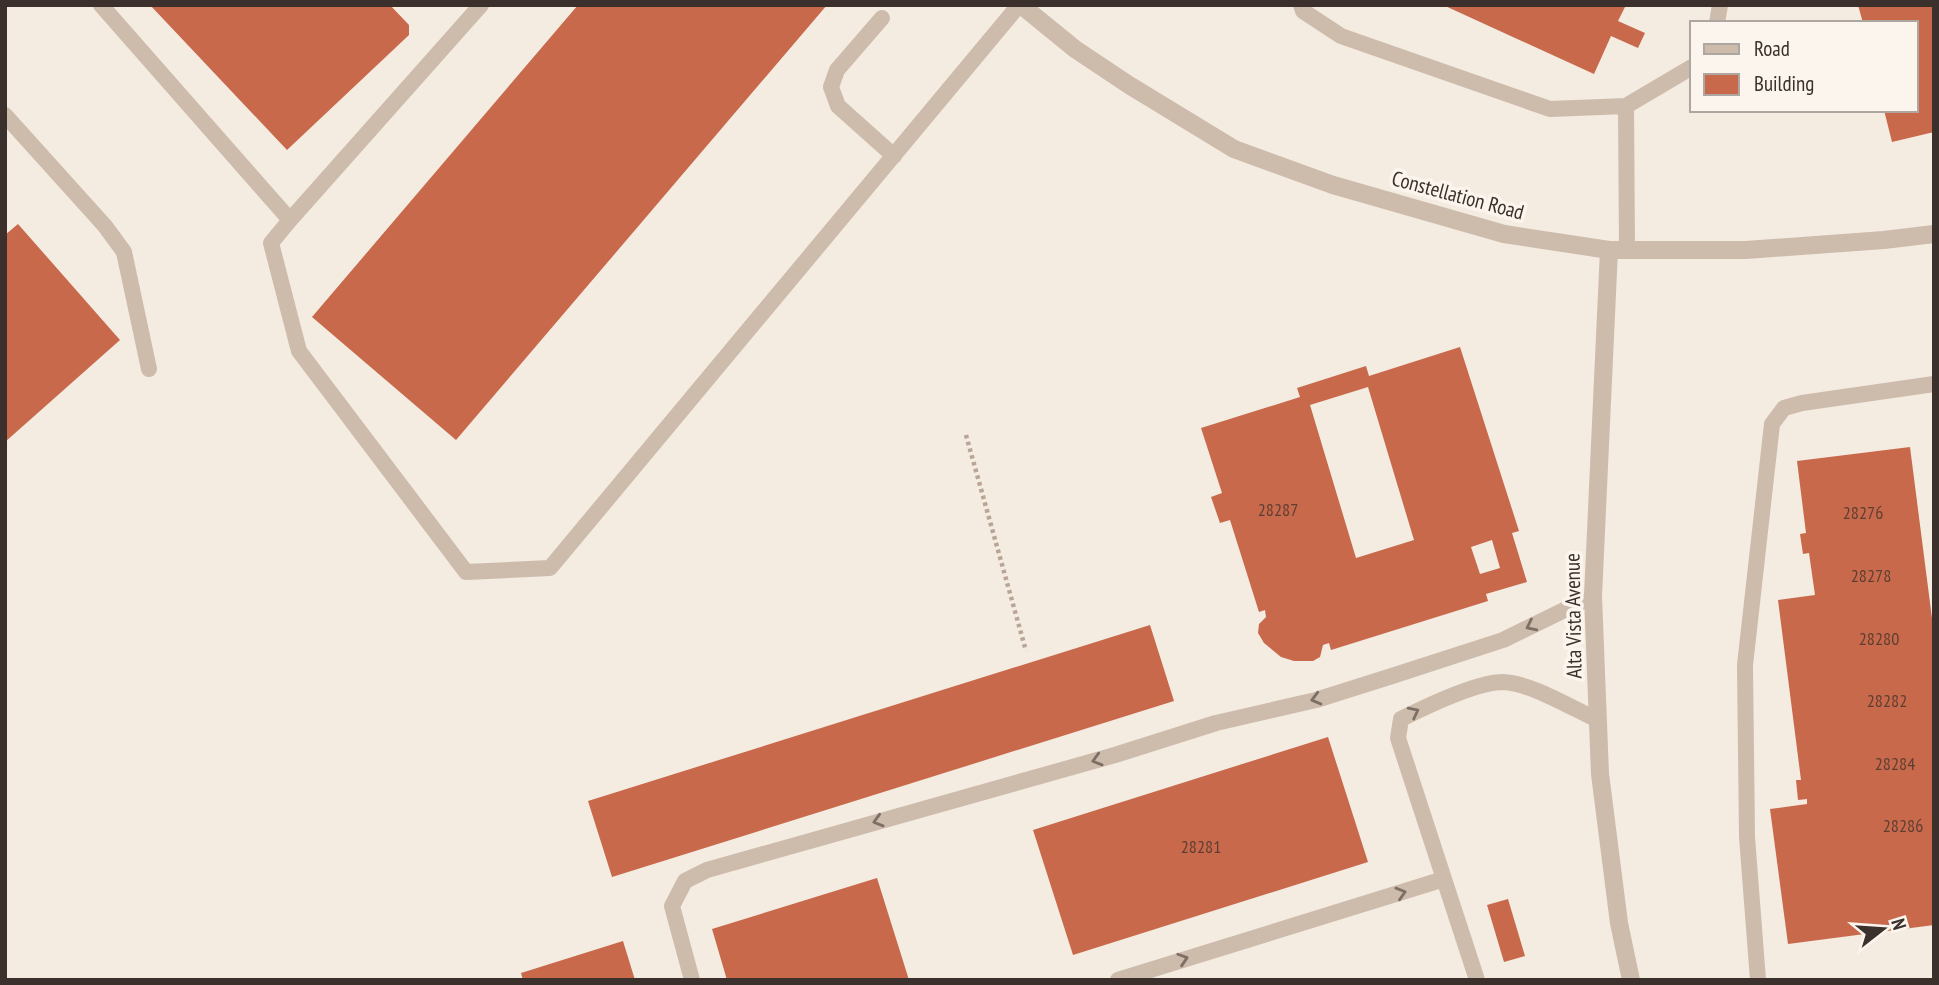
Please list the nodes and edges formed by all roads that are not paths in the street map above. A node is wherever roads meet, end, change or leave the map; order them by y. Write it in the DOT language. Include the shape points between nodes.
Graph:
graph roads {
  1 [pos="101,5"];
  2 [pos="481,5"];
  3 [pos="1020,5"];
  4 [pos="1301,5"];
  5 [pos="882,18"];
  6 [pos="1690,69"];
  7 [pos="1626,106"];
  8 [pos="5,115"];
  9 [pos="894,156"];
  10 [pos="290,220"];
  11 [pos="1934,234"];
  12 [pos="1618,250"];
  13 [pos="149,369"];
  14 [pos="1934,384"];
  15 [pos="1592,596"];
  16 [pos="1598,720"];
  17 [pos="1444,879"];
  18 [pos="692,980"];
  19 [pos="1118,980"];
  20 [pos="1477,980"];
  21 [pos="1631,980"];
  22 [pos="1758,980"];
  1 -- 10 [label="lane"];
  2 -- 10 [label="lane"];
  3 -- 9 [label="lane"];
  3 -- 12 [label="street, Constellation Road" via="1075,49 1234,149 1333,185 1504,234"];
  4 -- 7 [label="lane" via="1303,11 1341,36 1550,108"];
  5 -- 9 [label="lane" via="837,71 831,87 838,106"];
  6 -- 7 [label="lane"];
  7 -- 12 [label="lane"];
  8 -- 13 [label="lane" via="124,252"];
  9 -- 10 [label="lane" via="550,568 466,572 299,351 271,243"];
  11 -- 12 [label="street, Constellation Road" via="1746,250"];
  12 -- 15 [label="street, Alta Vista Avenue"];
  14 -- 22 [label="lane" via="1802,403 1784,408 1772,424 1745,665 1746,837"];
  15 -- 16 [label="street, Alta Vista Avenue"];
  15 -- 18 [label="lane, one-way" via="1503,640 1316,700 1216,723 707,870 685,881 672,906"];
  17 -- 16 [label="lane, one-way" via="1398,738 1401,719 1428,705 1501,682 1519,685"];
  16 -- 21 [label="street, Alta Vista Avenue" via="1617,910"];
  19 -- 17 [label="lane, one-way"];
  17 -- 20 [label="lane"];
}
